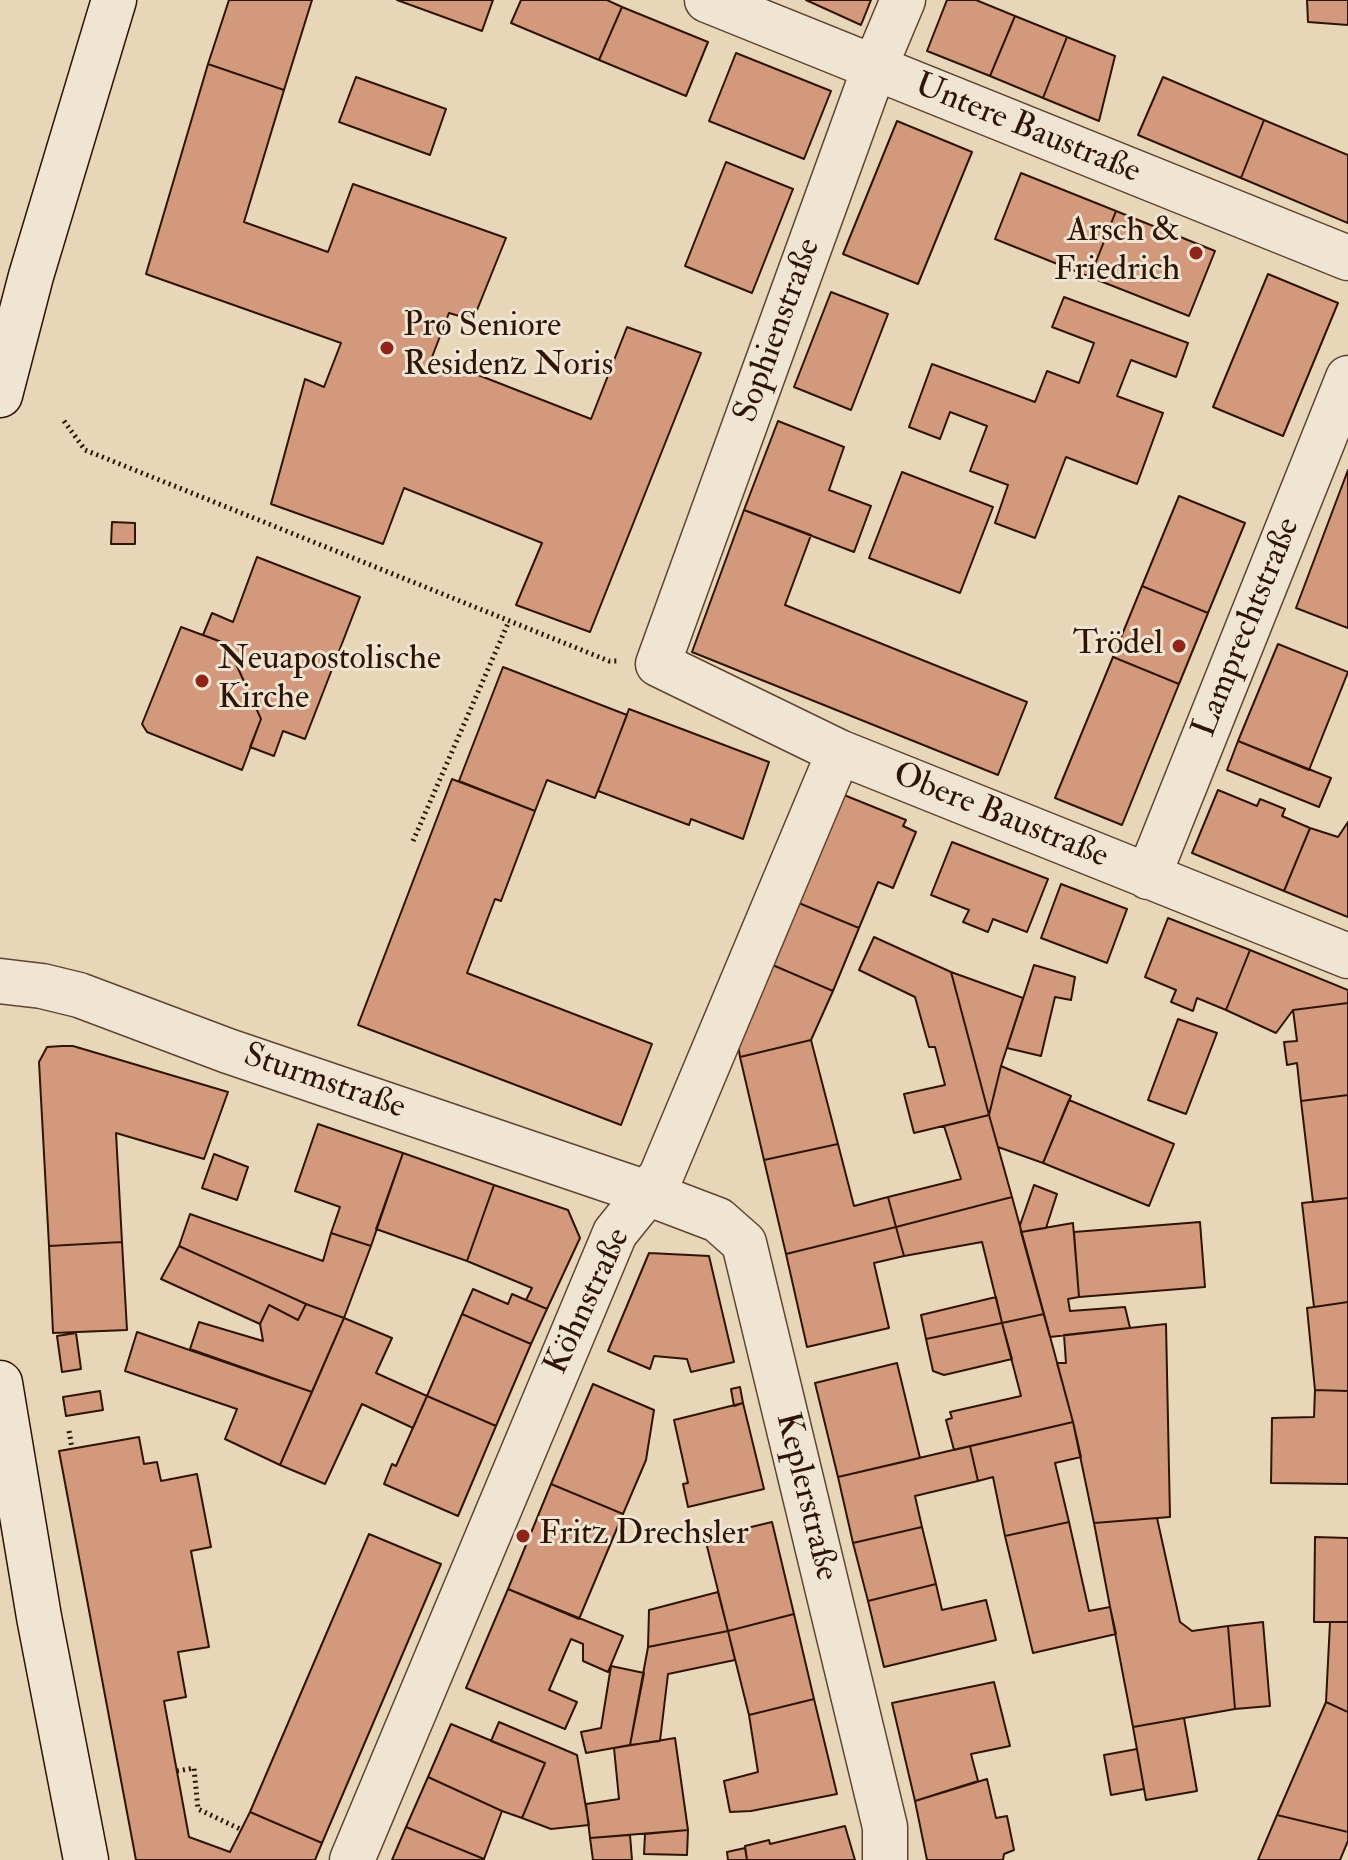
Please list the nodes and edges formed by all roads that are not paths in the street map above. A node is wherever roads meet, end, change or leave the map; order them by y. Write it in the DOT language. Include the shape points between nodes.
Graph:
graph roads {
  1 [pos="114,0"];
  2 [pos="707,0"];
  3 [pos="903,0"];
  4 [pos="874,69"];
  5 [pos="1348,258"];
  6 [pos="1348,378"];
  7 [pos="0,395"];
  8 [pos="658,664"];
  9 [pos="839,752"];
  10 [pos="1148,877"];
  11 [pos="1348,956"];
  12 [pos="0,981"];
  13 [pos="647,1193"];
  14 [pos="0,1383"];
  15 [pos="86,1860"];
  16 [pos="352,1860"];
  17 [pos="885,1860"];
  1 -- 7 [label="street"];
  2 -- 4 [label="street, Untere Baustraße"];
  3 -- 4 [label="street, Sophienstraße"];
  4 -- 5 [label="street, Untere Baustraße"];
  4 -- 8 [label="street, Sophienstraße"];
  6 -- 10 [label="street, Lamprechtstraße"];
  8 -- 9 [label="street, Obere Baustraße"];
  9 -- 10 [label="street, Obere Baustraße"];
  9 -- 13 [label="street, Köhnstraße" via="661,1176"];
  10 -- 11 [label="street, Obere Baustraße"];
  12 -- 13 [label="street, Sturmstraße" via="79,995"];
  13 -- 16 [label="street, Köhnstraße" via="615,1233"];
  13 -- 17 [label="street, Keplerstraße" via="718,1220 744,1243 885,1827"];
  14 -- 15 [label="street"];
}
